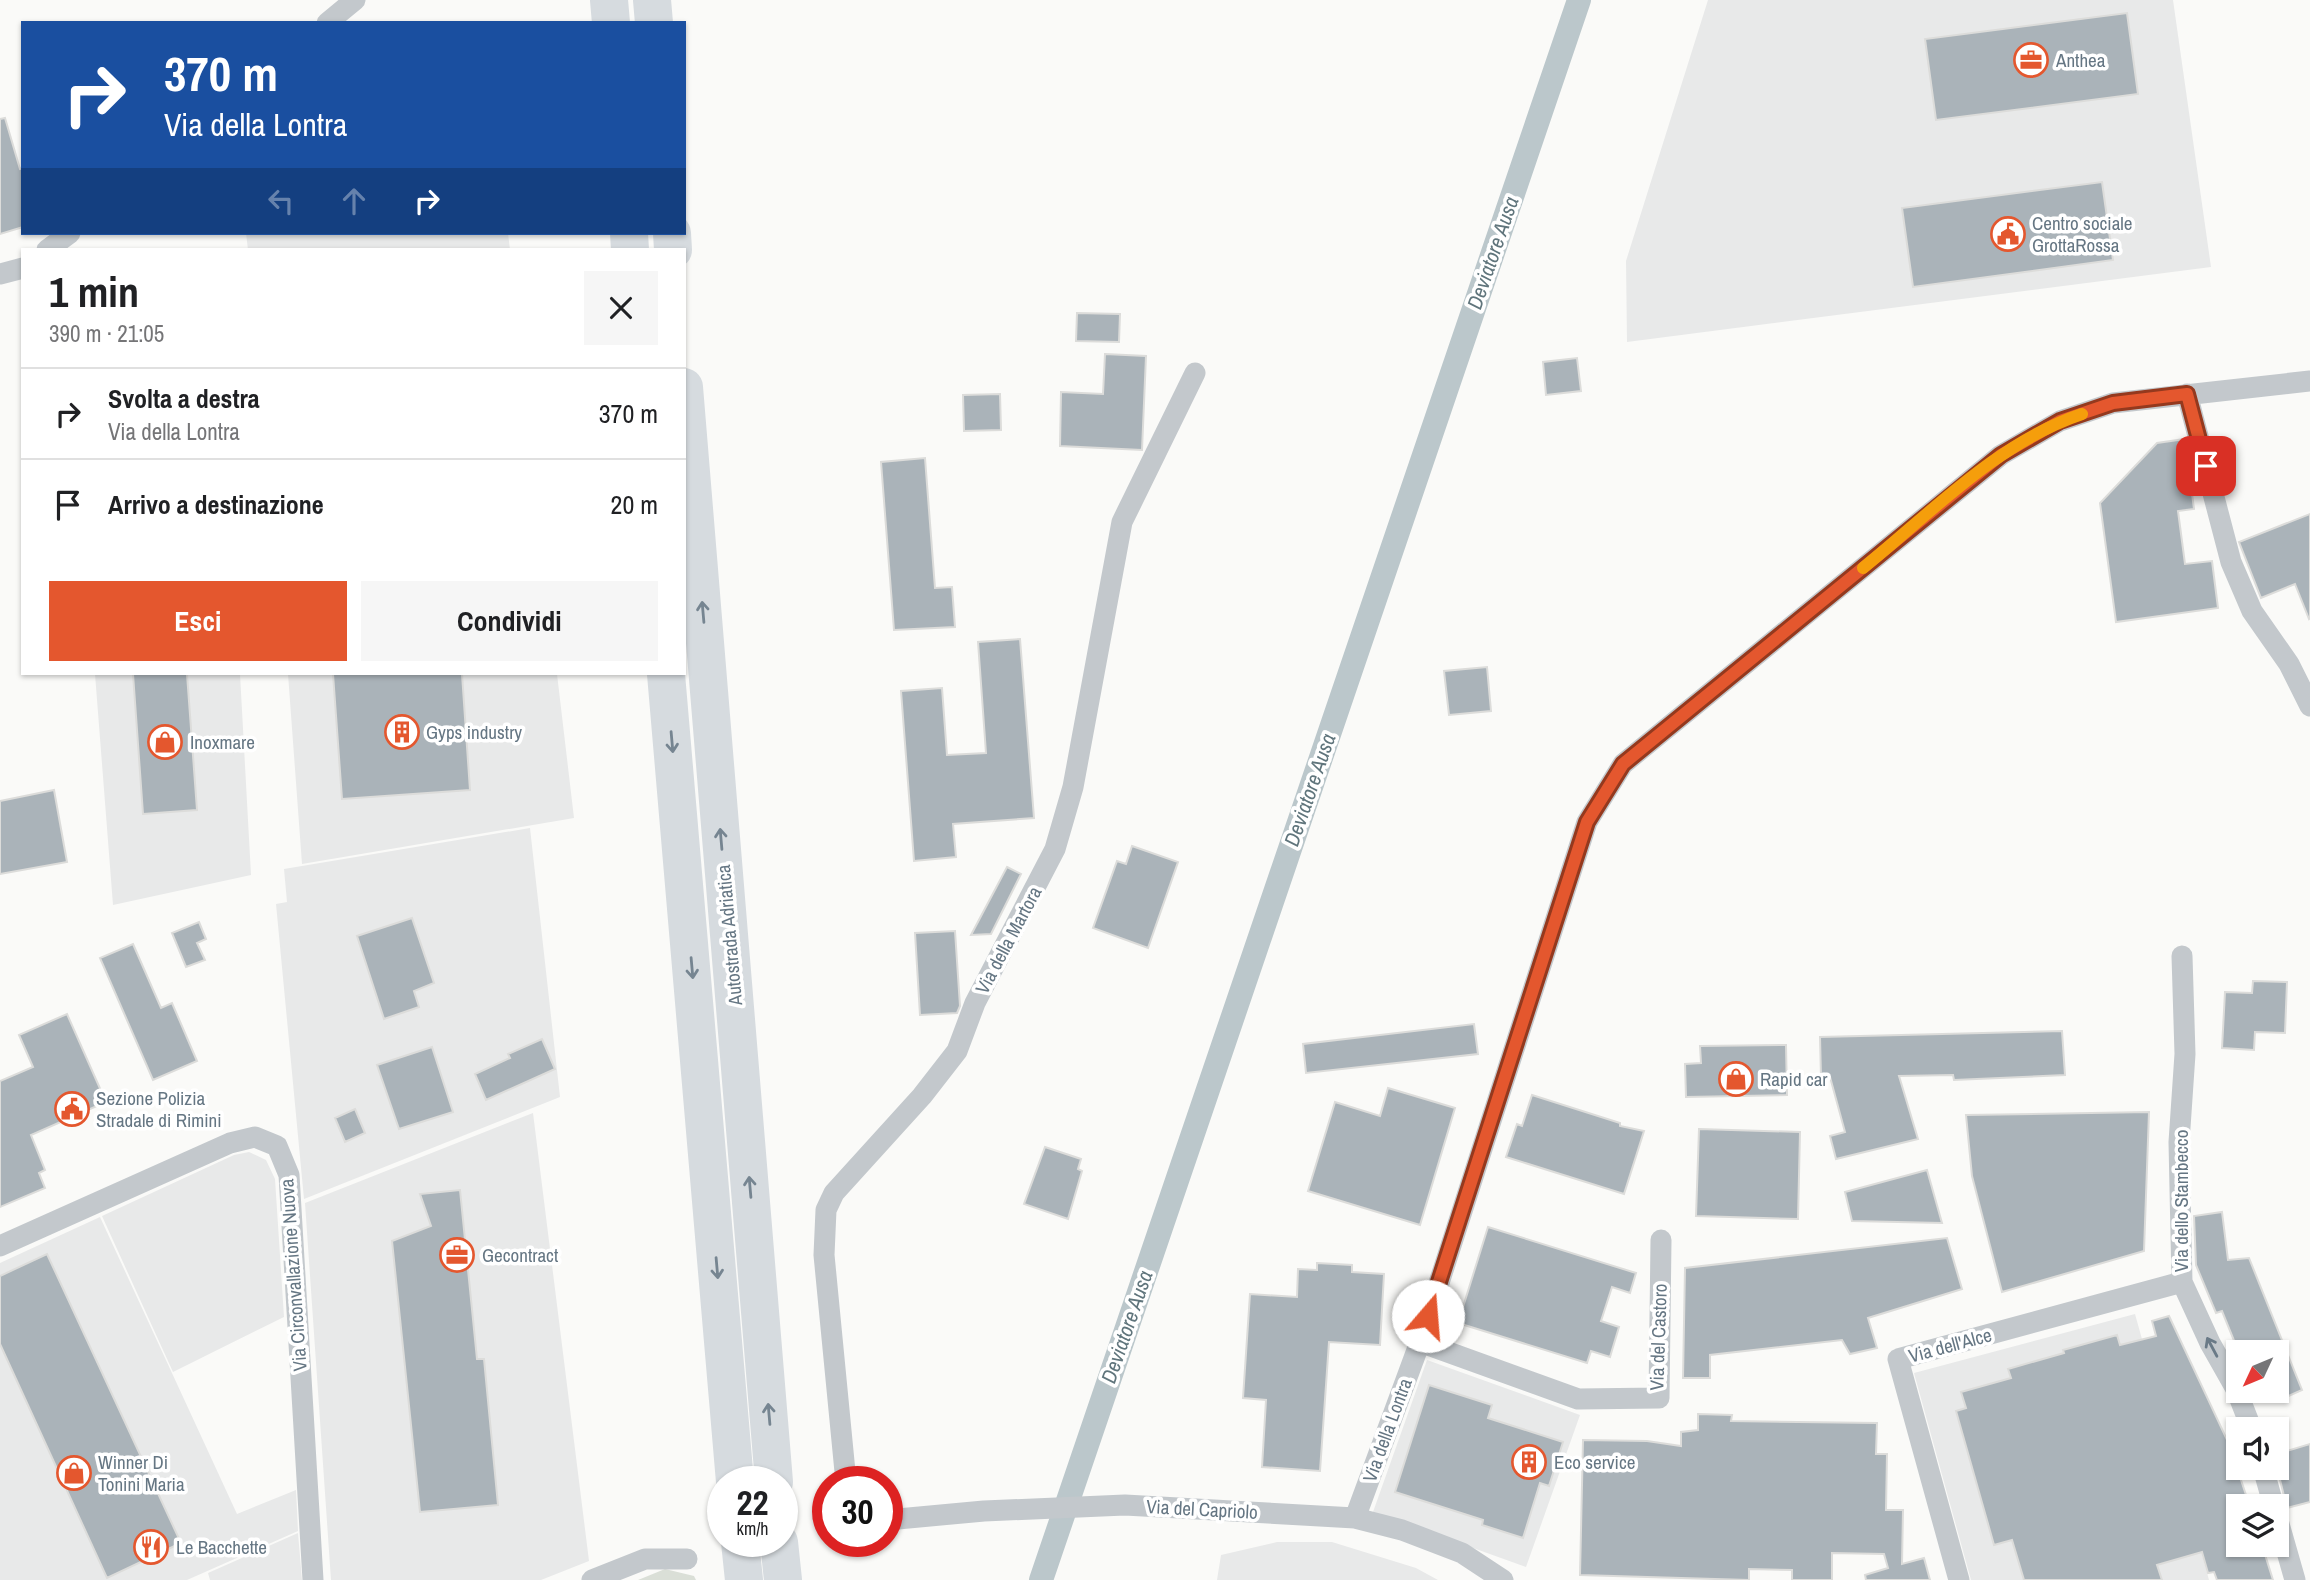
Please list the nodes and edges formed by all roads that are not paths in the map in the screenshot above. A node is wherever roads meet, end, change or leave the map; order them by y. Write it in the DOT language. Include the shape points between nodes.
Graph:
graph roads {
  1 [pos="355,0"];
  2 [pos="609,0"];
  3 [pos="652,0"];
  4 [pos="329,21"];
  5 [pos="611,21"];
  6 [pos="654,21"];
  7 [pos="67,235"];
  8 [pos="50,248"];
  9 [pos="21,269"];
  10 [pos="0,274"];
  11 [pos="1195,373"];
  12 [pos="2310,381"];
  13 [pos="2187,394"];
  14 [pos="686,411"];
  15 [pos="666,675"];
  16 [pos="2310,706"];
  17 [pos="2182,956"];
  18 [pos="1661,1240"];
  19 [pos="0,1247"];
  20 [pos="2182,1282"];
  21 [pos="1419,1342"];
  22 [pos="2246,1417"];
  23 [pos="734,1466"];
  24 [pos="774,1466"];
  25 [pos="844,1466"];
  26 [pos="1355,1518"];
  27 [pos="903,1519"];
  28 [pos="742,1557"];
  29 [pos="781,1557"];
  30 [pos="2288,1557"];
  31 [pos="687,1559"];
  32 [pos="313,1580"];
  33 [pos="593,1580"];
  34 [pos="744,1580"];
  35 [pos="783,1580"];
  36 [pos="1503,1580"];
  37 [pos="1959,1580"];
  38 [pos="2294,1580"];
  1 -- 4 [label="street"];
  2 -- 5 [label="highway"];
  3 -- 6 [label="highway"];
  7 -- 8 [label="street"];
  9 -- 10 [label="street"];
  11 -- 25 [label="street, Via della Martora" via="1122,522 1073,787 1055,849 975,1003 957,1051 834,1193 826,1210 824,1255"];
  12 -- 13 [label="street, Via della Lontra"];
  13 -- 16 [label="street" via="2231,562 2252,611 2289,664"];
  13 -- 21 [label="street, Via della Lontra" via="2113,403 2060,421 2001,455 1623,764 1587,822"];
  24 -- 14 [label="highway, Autostrada Adriatica, one-way"];
  15 -- 23 [label="highway, Autostrada Adriatica, one-way"];
  17 -- 20 [label="street, Via dello Stambecco"];
  18 -- 21 [label="street, Via del Castoro" via="1659,1398 1578,1399"];
  19 -- 32 [label="street, Via Circonvallazione Nuova" via="230,1143 255,1138 277,1146 289,1175"];
  22 -- 20 [label="street, Via dello Stambecco, one-way"];
  20 -- 37 [label="street, Via dell'Alce" via="1898,1359"];
  21 -- 26 [label="street, Via della Lontra"];
  26 -- 27 [label="street, Via del Capriolo" via="1111,1506"];
  26 -- 36 [label="street, Via del Capriolo" via="1462,1553"];
  28 -- 34 [label="highway"];
  29 -- 35 [label="highway"];
  30 -- 38 [label="street"];
  31 -- 33 [label="street" via="645,1559"];
}
